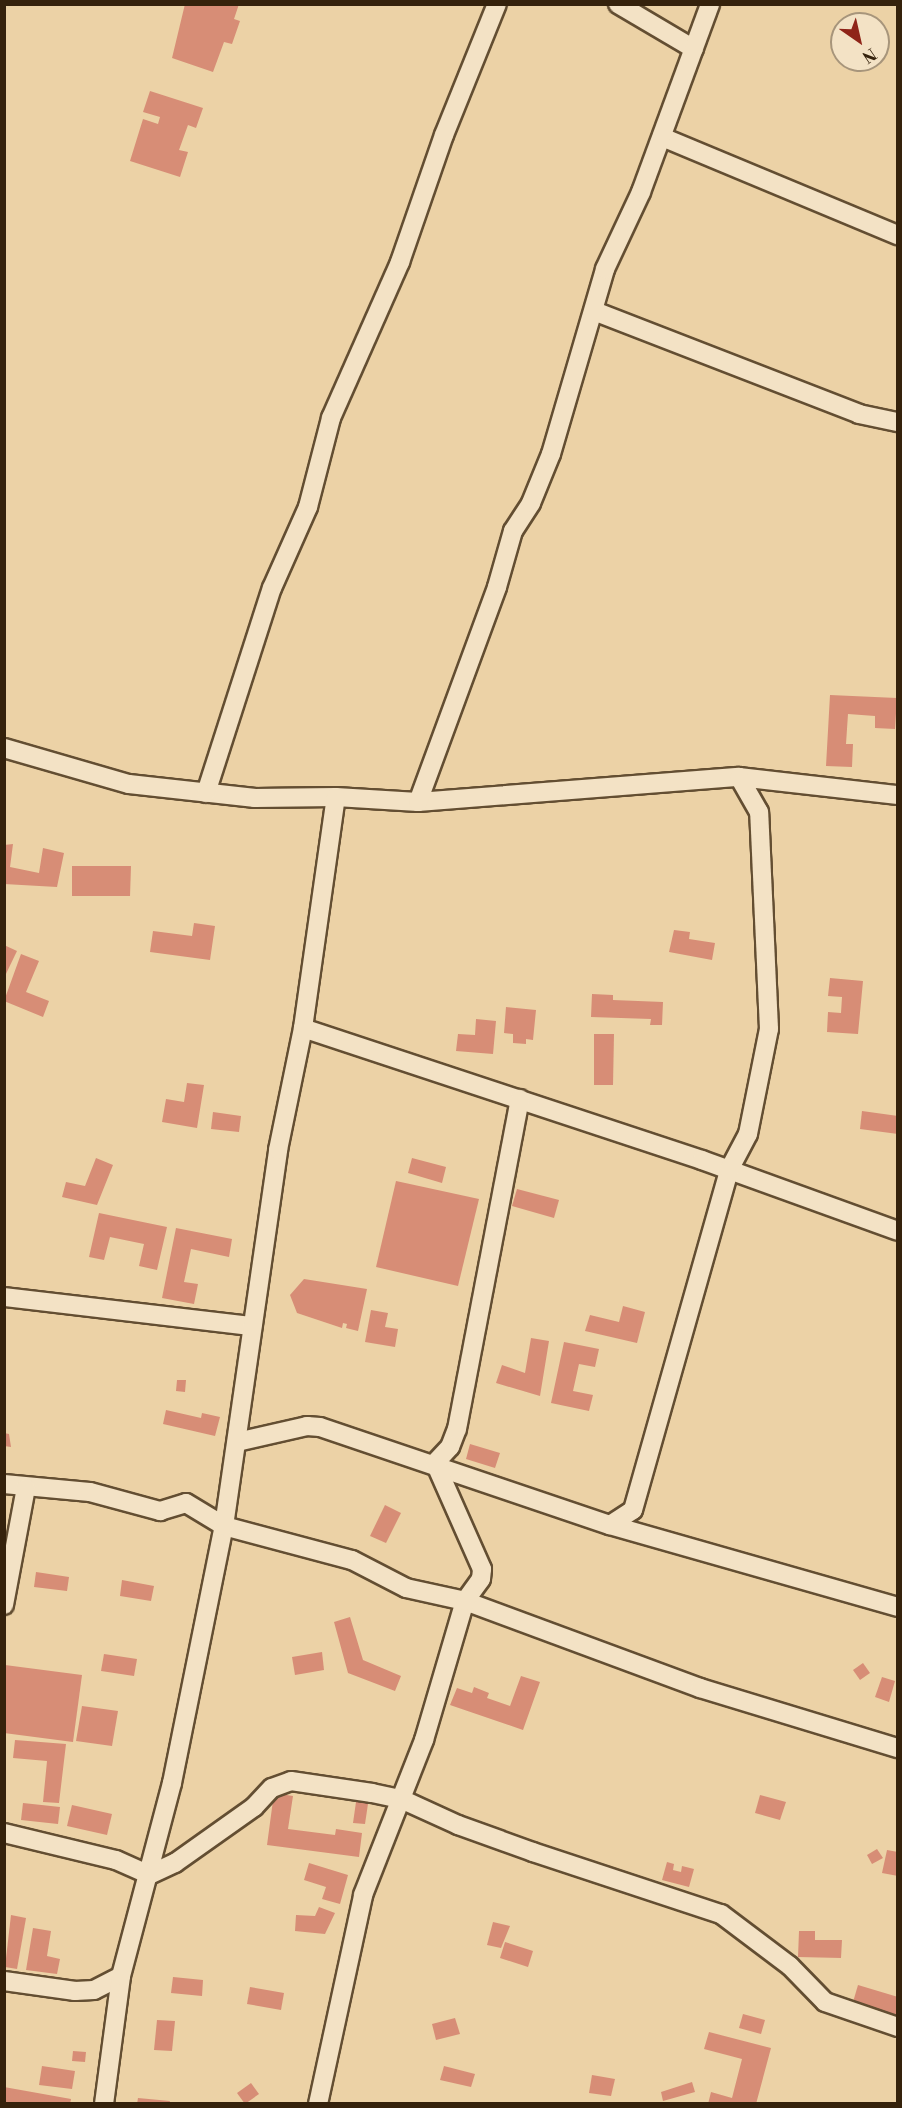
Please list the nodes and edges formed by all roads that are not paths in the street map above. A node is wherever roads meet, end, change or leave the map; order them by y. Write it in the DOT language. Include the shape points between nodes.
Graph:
graph roads {
  1 [pos="497,4"];
  2 [pos="618,4"];
  3 [pos="710,4"];
  4 [pos="693,49"];
  5 [pos="662,137"];
  6 [pos="897,235"];
  7 [pos="594,311"];
  8 [pos="897,422"];
  9 [pos="4,748"];
  10 [pos="739,777"];
  11 [pos="206,793"];
  12 [pos="897,795"];
  13 [pos="336,797"];
  14 [pos="418,802"];
  15 [pos="303,1028"];
  16 [pos="520,1099"];
  17 [pos="729,1170"];
  18 [pos="897,1231"];
  19 [pos="4,1297"];
  20 [pos="252,1326"];
  21 [pos="237,1442"];
  22 [pos="435,1463"];
  23 [pos="4,1484"];
  24 [pos="26,1488"];
  25 [pos="610,1525"];
  26 [pos="224,1526"];
  27 [pos="465,1601"];
  28 [pos="4,1605"];
  29 [pos="897,1607"];
  30 [pos="897,1748"];
  31 [pos="401,1799"];
  32 [pos="4,1833"];
  33 [pos="149,1875"];
  34 [pos="121,1976"];
  35 [pos="4,1981"];
  36 [pos="897,2026"];
  37 [pos="104,2103"];
  38 [pos="318,2103"];
  1 -- 11 [label="street" via="444,135 400,262 331,418 308,507 272,588"];
  2 -- 4 [label="street"];
  3 -- 4 [label="street"];
  4 -- 5 [label="street"];
  5 -- 6 [label="street"];
  5 -- 7 [label="street" via="605,269"];
  7 -- 8 [label="street" via="859,414"];
  7 -- 14 [label="street" via="551,454 531,503 513,531 497,587"];
  9 -- 11 [label="street" via="129,784"];
  10 -- 12 [label="street"];
  10 -- 14 [label="street"];
  10 -- 17 [label="street" via="759,812 769,1029 748,1134"];
  11 -- 13 [label="street" via="255,798"];
  13 -- 14 [label="street"];
  13 -- 15 [label="street"];
  15 -- 16 [label="street"];
  15 -- 20 [label="street" via="278,1150"];
  16 -- 17 [label="street"];
  16 -- 22 [label="street" via="457,1429 450,1447"];
  17 -- 18 [label="street"];
  17 -- 25 [label="street" via="633,1510"];
  19 -- 20 [label="street"];
  20 -- 21 [label="street"];
  21 -- 22 [label="street" via="307,1426 320,1427"];
  21 -- 26 [label="street"];
  22 -- 25 [label="street" via="472,1480"];
  22 -- 27 [label="street" via="482,1569 481,1579"];
  23 -- 24 [label="street"];
  24 -- 26 [label="street" via="90,1492 160,1511 186,1503"];
  24 -- 28 [label="street"];
  25 -- 29 [label="street"];
  26 -- 27 [label="street" via="352,1560 406,1588"];
  26 -- 33 [label="street" via="172,1783"];
  27 -- 30 [label="street" via="700,1688"];
  27 -- 31 [label="street" via="424,1740"];
  31 -- 33 [label="street" via="328,1784 291,1781 272,1788 254,1807 176,1863"];
  31 -- 36 [label="street" via="458,1826 721,1914 790,1966 825,2002"];
  31 -- 38 [label="street" via="363,1895"];
  32 -- 33 [label="street" via="116,1860"];
  33 -- 34 [label="street"];
  34 -- 35 [label="street" via="94,1990 75,1991"];
  34 -- 37 [label="street"];
}
